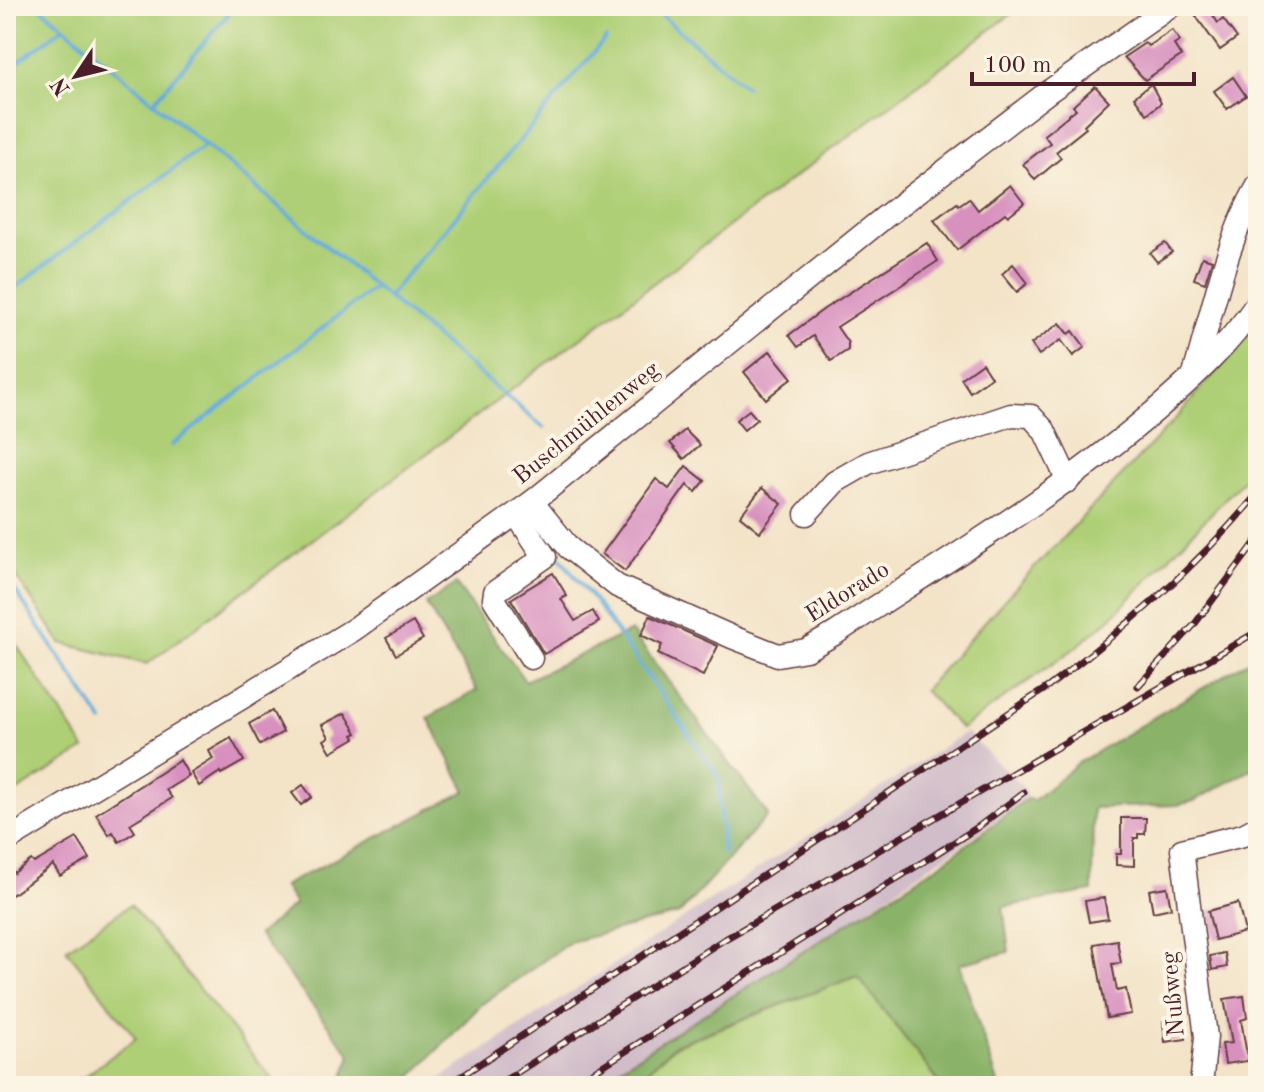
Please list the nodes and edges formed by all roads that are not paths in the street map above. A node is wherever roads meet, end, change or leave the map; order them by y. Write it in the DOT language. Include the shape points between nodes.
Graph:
graph roads {
  1 [pos="1171,6"];
  2 [pos="1258,186"];
  3 [pos="1256,305"];
  4 [pos="1194,376"];
  5 [pos="1068,481"];
  6 [pos="524,508"];
  7 [pos="806,514"];
  8 [pos="531,658"];
  9 [pos="1258,827"];
  10 [pos="6,841"];
  11 [pos="1201,1086"];
  1 -- 6 [label="street, Buschmühlenweg" via="886,216"];
  2 -- 4 [label="street" via="1220,284"];
  3 -- 4 [label="street, Eldorado"];
  4 -- 5 [label="street, Eldorado"];
  5 -- 6 [label="street, Eldorado" via="836,633 806,650 778,655 617,586"];
  5 -- 7 [label="street" via="1044,430 1031,416 1011,415 868,463 835,482"];
  6 -- 8 [label="street" via="545,557 495,592 494,599"];
  6 -- 10 [label="street, Buschmühlenweg" via="353,630"];
  9 -- 11 [label="street, Nußweg" via="1182,850 1206,1037"];
}
